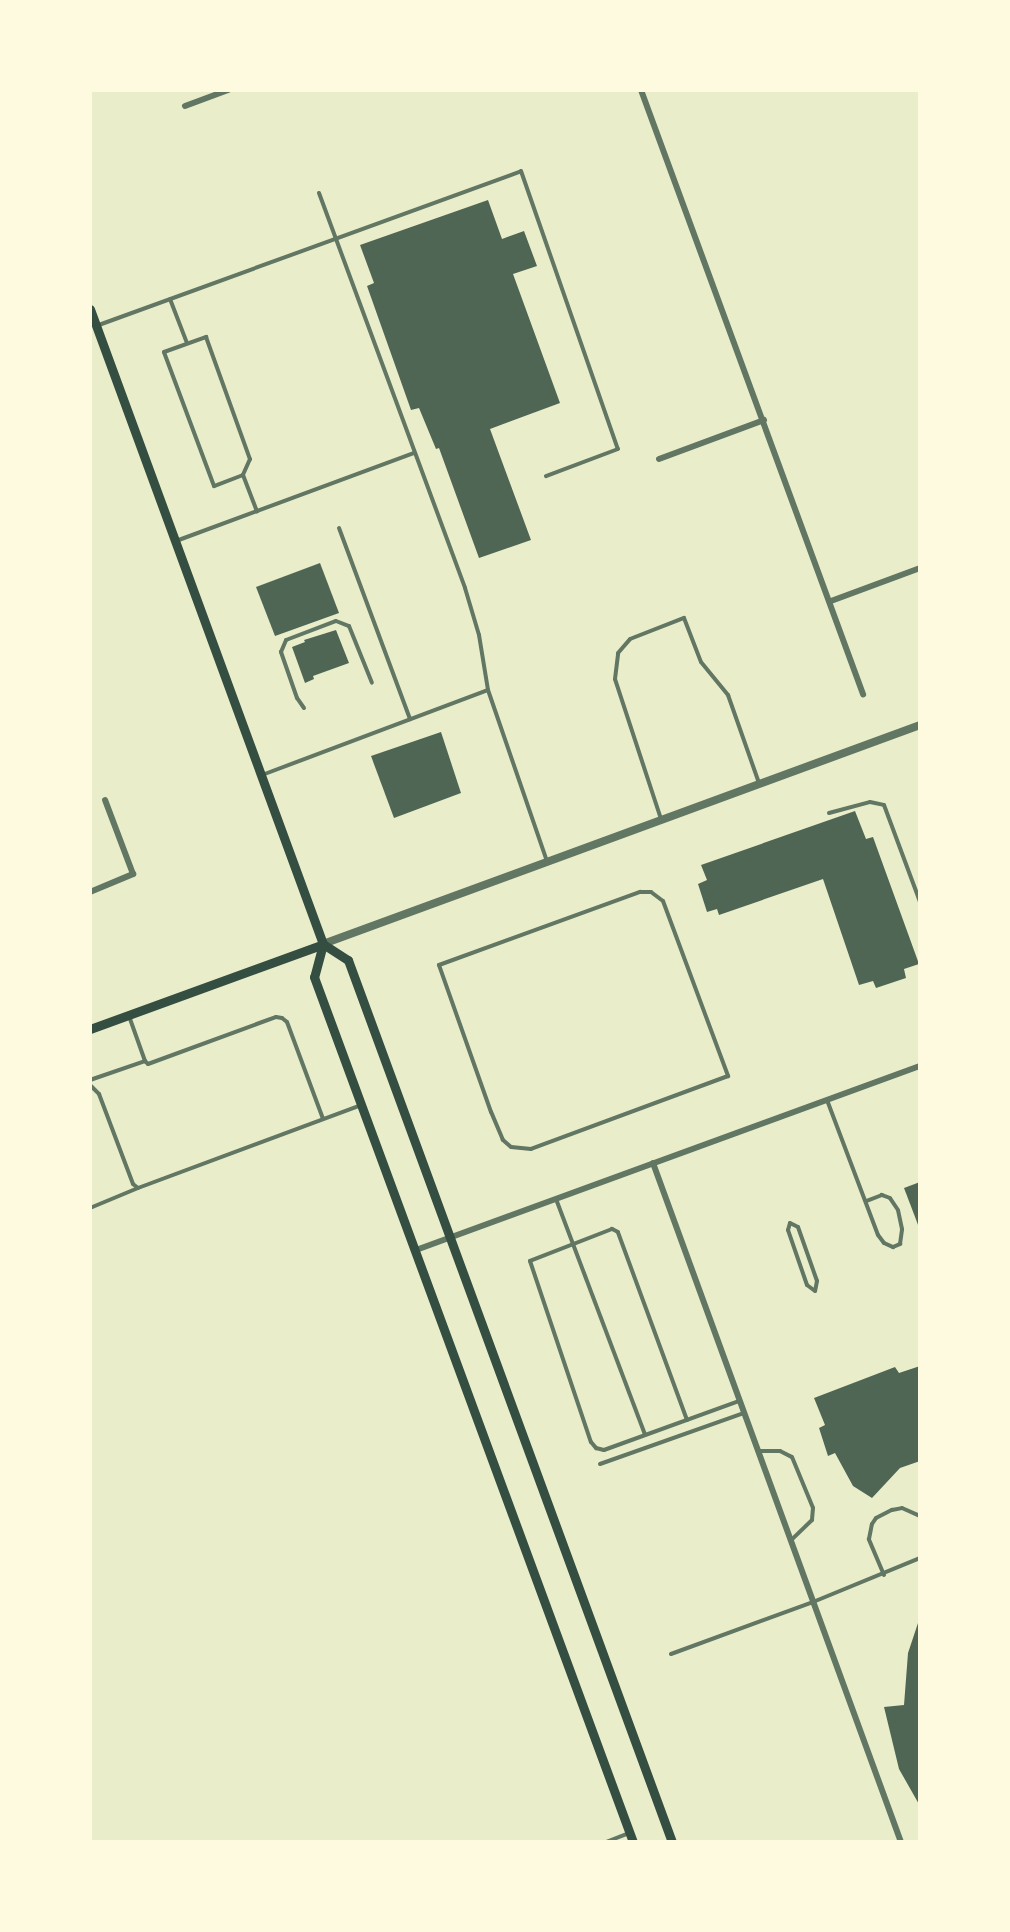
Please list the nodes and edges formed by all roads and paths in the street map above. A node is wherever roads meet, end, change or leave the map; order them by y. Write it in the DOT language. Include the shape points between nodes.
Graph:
graph roads {
  1 [pos="228,90"];
  2 [pos="641,90"];
  3 [pos="185,106"];
  4 [pos="319,193"];
  5 [pos="336,239"];
  6 [pos="171,299"];
  7 [pos="90,309"];
  8 [pos="96,326"];
  9 [pos="188,344"];
  10 [pos="764,420"];
  11 [pos="414,453"];
  12 [pos="659,459"];
  13 [pos="243,475"];
  14 [pos="546,476"];
  15 [pos="257,511"];
  16 [pos="339,528"];
  17 [pos="174,542"];
  18 [pos="920,568"];
  19 [pos="831,601"];
  20 [pos="372,682"];
  21 [pos="488,690"];
  22 [pos="863,694"];
  23 [pos="304,708"];
  24 [pos="410,719"];
  25 [pos="920,725"];
  26 [pos="261,776"];
  27 [pos="759,784"];
  28 [pos="105,800"];
  29 [pos="829,813"];
  30 [pos="661,820"];
  31 [pos="548,862"];
  32 [pos="90,892"];
  33 [pos="920,902"];
  34 [pos="533,930"];
  35 [pos="322,944"];
  36 [pos="129,1015"];
  37 [pos="90,1029"];
  38 [pos="145,1061"];
  39 [pos="920,1066"];
  40 [pos="90,1080"];
  41 [pos="90,1085"];
  42 [pos="827,1100"];
  43 [pos="362,1105"];
  44 [pos="323,1119"];
  45 [pos="653,1163"];
  46 [pos="138,1188"];
  47 [pos="556,1199"];
  48 [pos="866,1201"];
  49 [pos="90,1208"];
  50 [pos="790,1223"];
  51 [pos="451,1237"];
  52 [pos="574,1244"];
  53 [pos="416,1250"];
  54 [pos="740,1401"];
  55 [pos="744,1413"];
  56 [pos="687,1420"];
  57 [pos="645,1435"];
  58 [pos="758,1451"];
  59 [pos="600,1464"];
  60 [pos="920,1516"];
  61 [pos="791,1540"];
  62 [pos="920,1558"];
  63 [pos="884,1575"];
  64 [pos="813,1602"];
  65 [pos="671,1654"];
  66 [pos="631,1837"];
  67 [pos="606,1842"];
  68 [pos="672,1842"];
  69 [pos="901,1842"];
  1 -- 3 [label="street"];
  2 -- 10 [label="street"];
  4 -- 5 [label="lane"];
  5 -- 6 [label="lane"];
  5 -- 11 [label="lane"];
  5 -- 14 [label="lane" via="521,171 618,449"];
  6 -- 8 [label="lane"];
  6 -- 9 [label="lane"];
  7 -- 8 [label="main road"];
  8 -- 17 [label="main road"];
  9 -- 13 [label="lane" via="206,337 250,459"];
  9 -- 13 [label="lane" via="164,352 214,486"];
  10 -- 12 [label="street"];
  10 -- 19 [label="street"];
  11 -- 15 [label="lane"];
  11 -- 21 [label="lane" via="465,588 479,635"];
  13 -- 15 [label="lane"];
  15 -- 17 [label="lane"];
  16 -- 24 [label="lane"];
  17 -- 26 [label="main road"];
  18 -- 19 [label="street"];
  19 -- 22 [label="street"];
  20 -- 23 [label="lane" via="349,626 336,621 296,636 286,640 281,652"];
  21 -- 24 [label="lane"];
  21 -- 31 [label="lane"];
  24 -- 26 [label="lane"];
  25 -- 27 [label="street"];
  26 -- 35 [label="main road"];
  27 -- 30 [label="street"];
  27 -- 30 [label="lane" via="728,695 701,662 684,618 630,639 618,653 615,679"];
  28 -- 32 [label="street" via="133,874"];
  29 -- 33 [label="lane" via="870,802 884,805"];
  30 -- 31 [label="street"];
  31 -- 35 [label="street"];
  34 -- 34 [label="lane" via="439,965 491,1112 503,1140 511,1148 531,1149 728,1076 658,896 640,892"];
  35 -- 36 [label="main road"];
  35 -- 43 [label="main road" via="314,977"];
  35 -- 51 [label="main road" via="348,960"];
  36 -- 37 [label="main road"];
  36 -- 38 [label="lane"];
  38 -- 40 [label="lane"];
  38 -- 44 [label="lane" via="148,1064 282,1018 287,1022"];
  39 -- 42 [label="street"];
  41 -- 46 [label="lane" via="99,1094 133,1184"];
  42 -- 45 [label="street"];
  42 -- 48 [label="lane"];
  43 -- 44 [label="lane"];
  43 -- 53 [label="main road"];
  44 -- 46 [label="lane"];
  45 -- 47 [label="street"];
  45 -- 54 [label="street"];
  46 -- 49 [label="lane"];
  47 -- 51 [label="street"];
  47 -- 52 [label="lane"];
  48 -- 48 [label="lane" via="884,1243 893,1247 900,1244 902,1229 890,1198 882,1195"];
  50 -- 50 [label="lane" via="788,1230 807,1285 815,1291 817,1281 798,1227"];
  51 -- 53 [label="street"];
  51 -- 68 [label="main road"];
  52 -- 56 [label="lane" via="612,1229 618,1232"];
  52 -- 57 [label="lane"];
  52 -- 57 [label="lane" via="530,1261 591,1442 604,1450"];
  53 -- 66 [label="main road"];
  54 -- 55 [label="street"];
  54 -- 56 [label="lane"];
  55 -- 58 [label="street"];
  55 -- 59 [label="lane"];
  56 -- 57 [label="lane"];
  58 -- 61 [label="street"];
  58 -- 61 [label="lane" via="780,1451 792,1457 813,1508 812,1520"];
  60 -- 63 [label="lane" via="902,1508 876,1518 872,1524 869,1539"];
  61 -- 64 [label="street"];
  62 -- 63 [label="lane"];
  63 -- 64 [label="lane"];
  64 -- 65 [label="lane"];
  64 -- 69 [label="street"];
  66 -- 67 [label="lane"];
}
